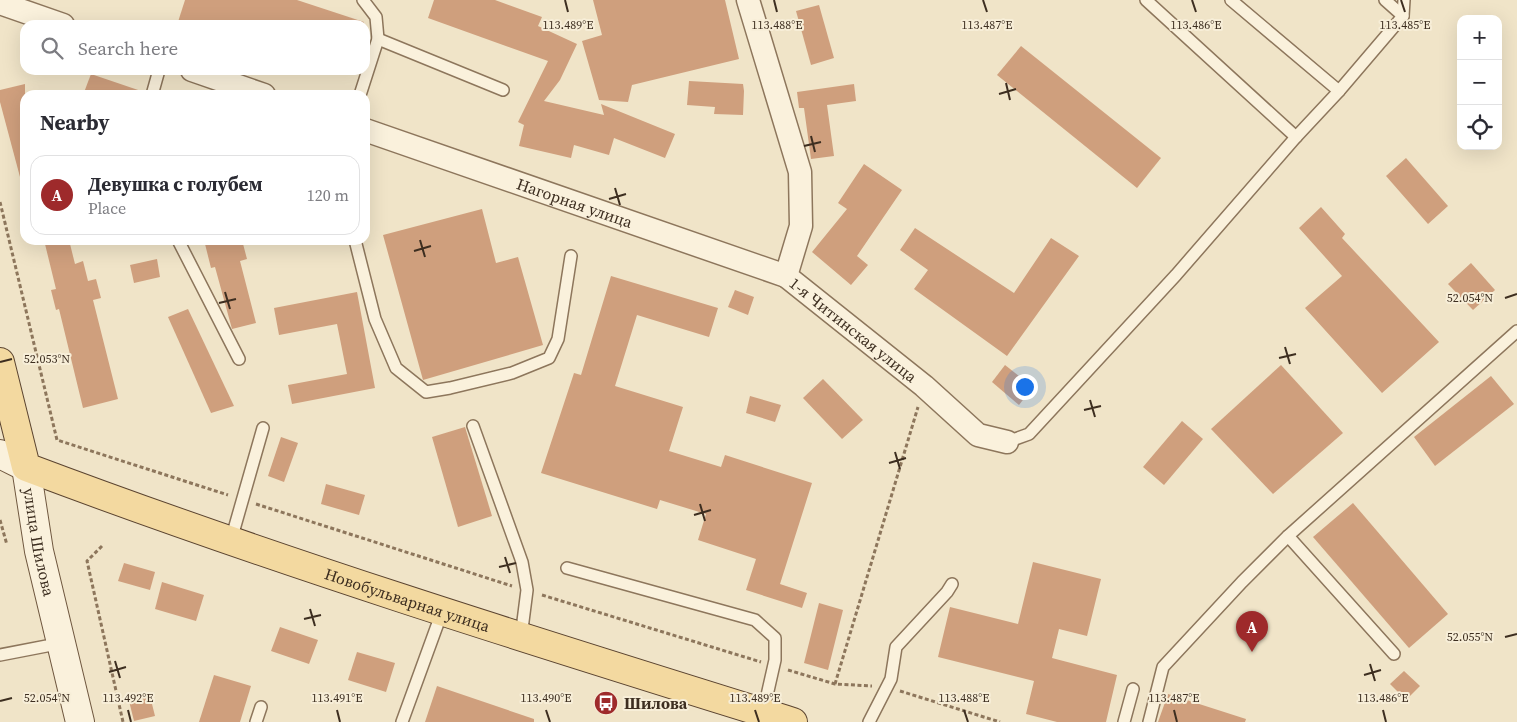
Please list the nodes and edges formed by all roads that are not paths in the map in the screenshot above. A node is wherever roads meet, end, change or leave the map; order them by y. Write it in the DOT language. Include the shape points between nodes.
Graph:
graph roads {
  1 [pos="363,0"];
  2 [pos="748,0"];
  3 [pos="1146,0"];
  4 [pos="1231,0"];
  5 [pos="1385,0"];
  6 [pos="1404,0"];
  7 [pos="0,3"];
  8 [pos="1403,16"];
  9 [pos="49,20"];
  10 [pos="378,39"];
  11 [pos="370,64"];
  12 [pos="158,75"];
  13 [pos="206,75"];
  14 [pos="366,75"];
  15 [pos="153,90"];
  16 [pos="250,90"];
  17 [pos="362,90"];
  18 [pos="503,90"];
  19 [pos="1339,91"];
  20 [pos="370,132"];
  21 [pos="1296,137"];
  22 [pos="181,245"];
  23 [pos="356,245"];
  24 [pos="571,256"];
  25 [pos="786,276"];
  26 [pos="1517,331"];
  27 [pos="239,359"];
  28 [pos="0,362"];
  29 [pos="473,426"];
  30 [pos="262,428"];
  31 [pos="1007,442"];
  32 [pos="0,454"];
  33 [pos="13,465"];
  34 [pos="1288,536"];
  35 [pos="230,540"];
  36 [pos="567,568"];
  37 [pos="952,584"];
  38 [pos="442,612"];
  39 [pos="521,637"];
  40 [pos="62,643"];
  41 [pos="1394,654"];
  42 [pos="0,655"];
  43 [pos="1132,690"];
  44 [pos="261,707"];
  45 [pos="763,712"];
  46 [pos="80,722"];
  47 [pos="256,722"];
  48 [pos="402,722"];
  49 [pos="793,722"];
  50 [pos="869,722"];
  51 [pos="1124,722"];
  52 [pos="1149,722"];
  1 -- 10 [label="lane" via="376,17"];
  2 -- 25 [label="street, 1-я Читинская улица" via="800,172 801,226"];
  3 -- 21 [label="lane"];
  4 -- 19 [label="lane"];
  5 -- 8 [label="lane"];
  6 -- 8 [label="lane"];
  7 -- 9 [label="street"];
  8 -- 19 [label="lane"];
  10 -- 11 [label="lane"];
  10 -- 18 [label="lane"];
  12 -- 15 [label="lane"];
  13 -- 16 [label="street"];
  14 -- 17 [label="lane"];
  19 -- 21 [label="lane"];
  20 -- 25 [label="street, Нагорная улица"];
  21 -- 31 [label="lane" via="1058,404 1028,434"];
  22 -- 27 [label="lane"];
  23 -- 24 [label="lane" via="375,319 396,368 426,392 512,373 549,358 558,339"];
  25 -- 31 [label="street, 1-я Читинская улица" via="924,386 978,435"];
  26 -- 34 [label="lane"];
  28 -- 33 [label="main road, улица Шилова"];
  29 -- 39 [label="lane" via="522,562 527,590"];
  30 -- 35 [label="lane"];
  32 -- 33 [label="main road, Новобульварная улица"];
  33 -- 35 [label="main road, Новобульварная улица"];
  33 -- 40 [label="main road, улица Шилова"];
  34 -- 41 [label="lane"];
  34 -- 52 [label="lane" via="1163,667"];
  35 -- 38 [label="main road, Новобульварная улица"];
  36 -- 45 [label="lane" via="755,620 775,638 776,660"];
  37 -- 50 [label="lane" via="896,647 891,679"];
  38 -- 39 [label="main road, Новобульварная улица"];
  38 -- 48 [label="lane"];
  39 -- 45 [label="main road, Новобульварная улица"];
  40 -- 42 [label="lane"];
  40 -- 46 [label="main road, улица Шилова"];
  43 -- 51 [label="lane"];
  44 -- 47 [label="lane"];
  45 -- 49 [label="main road, Новобульварная улица"];
}
